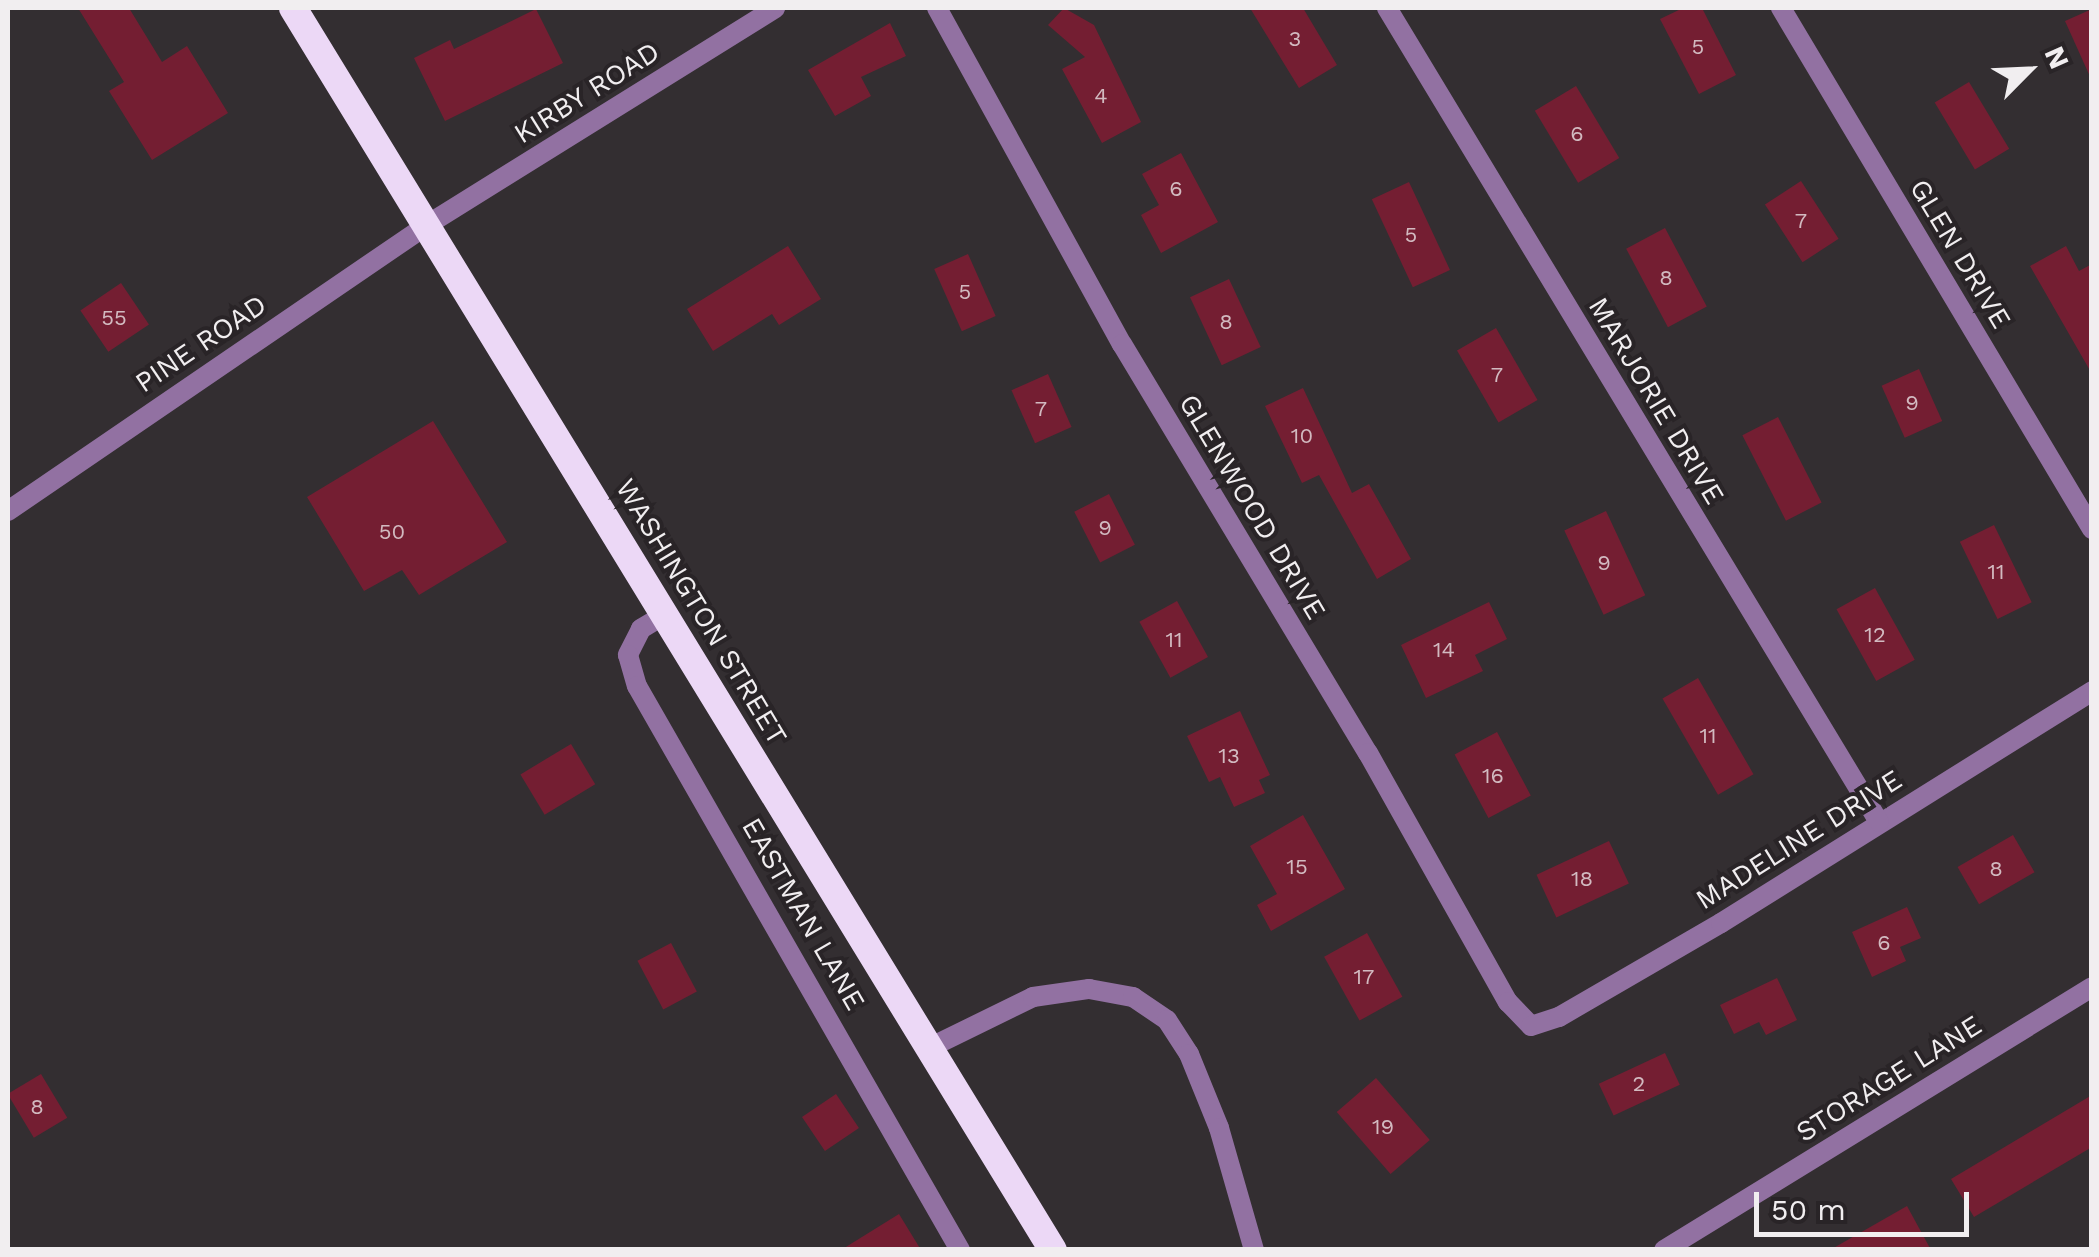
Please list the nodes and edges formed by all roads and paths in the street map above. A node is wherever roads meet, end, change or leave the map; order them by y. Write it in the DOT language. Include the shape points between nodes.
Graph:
graph roads {
  1 [pos="293,8"];
  2 [pos="775,8"];
  3 [pos="938,8"];
  4 [pos="1387,8"];
  5 [pos="1781,8"];
  6 [pos="427,225"];
  7 [pos="8,511"];
  8 [pos="2092,528"];
  9 [pos="664,615"];
  10 [pos="2092,691"];
  11 [pos="1879,822"];
  12 [pos="2092,987"];
  13 [pos="1531,1026"];
  14 [pos="930,1048"];
  15 [pos="960,1250"];
  16 [pos="1054,1250"];
  17 [pos="1254,1250"];
  18 [pos="1664,1250"];
  1 -- 6 [label="highway, WASHINGTON STREET"];
  2 -- 6 [label="street, KIRBY ROAD"];
  3 -- 13 [label="street, GLENWOOD DRIVE" via="1122,344 1368,753 1508,1002"];
  4 -- 11 [label="street, MARJORIE DRIVE"];
  5 -- 8 [label="street, GLEN DRIVE"];
  6 -- 7 [label="street, PINE ROAD"];
  6 -- 9 [label="highway, WASHINGTON STREET"];
  9 -- 14 [label="highway, WASHINGTON STREET"];
  9 -- 15 [label="street, EASTMAN LANE" via="641,629 628,655 637,686"];
  10 -- 11 [label="street, MADELINE DRIVE"];
  11 -- 13 [label="street, MADELINE DRIVE" via="1721,923 1559,1017"];
  12 -- 18 [label="street, STORAGE LANE"];
  14 -- 16 [label="highway, WASHINGTON STREET"];
  14 -- 17 [label="street" via="1034,997 1089,988 1132,997 1167,1020 1189,1054 1220,1128"];
}
